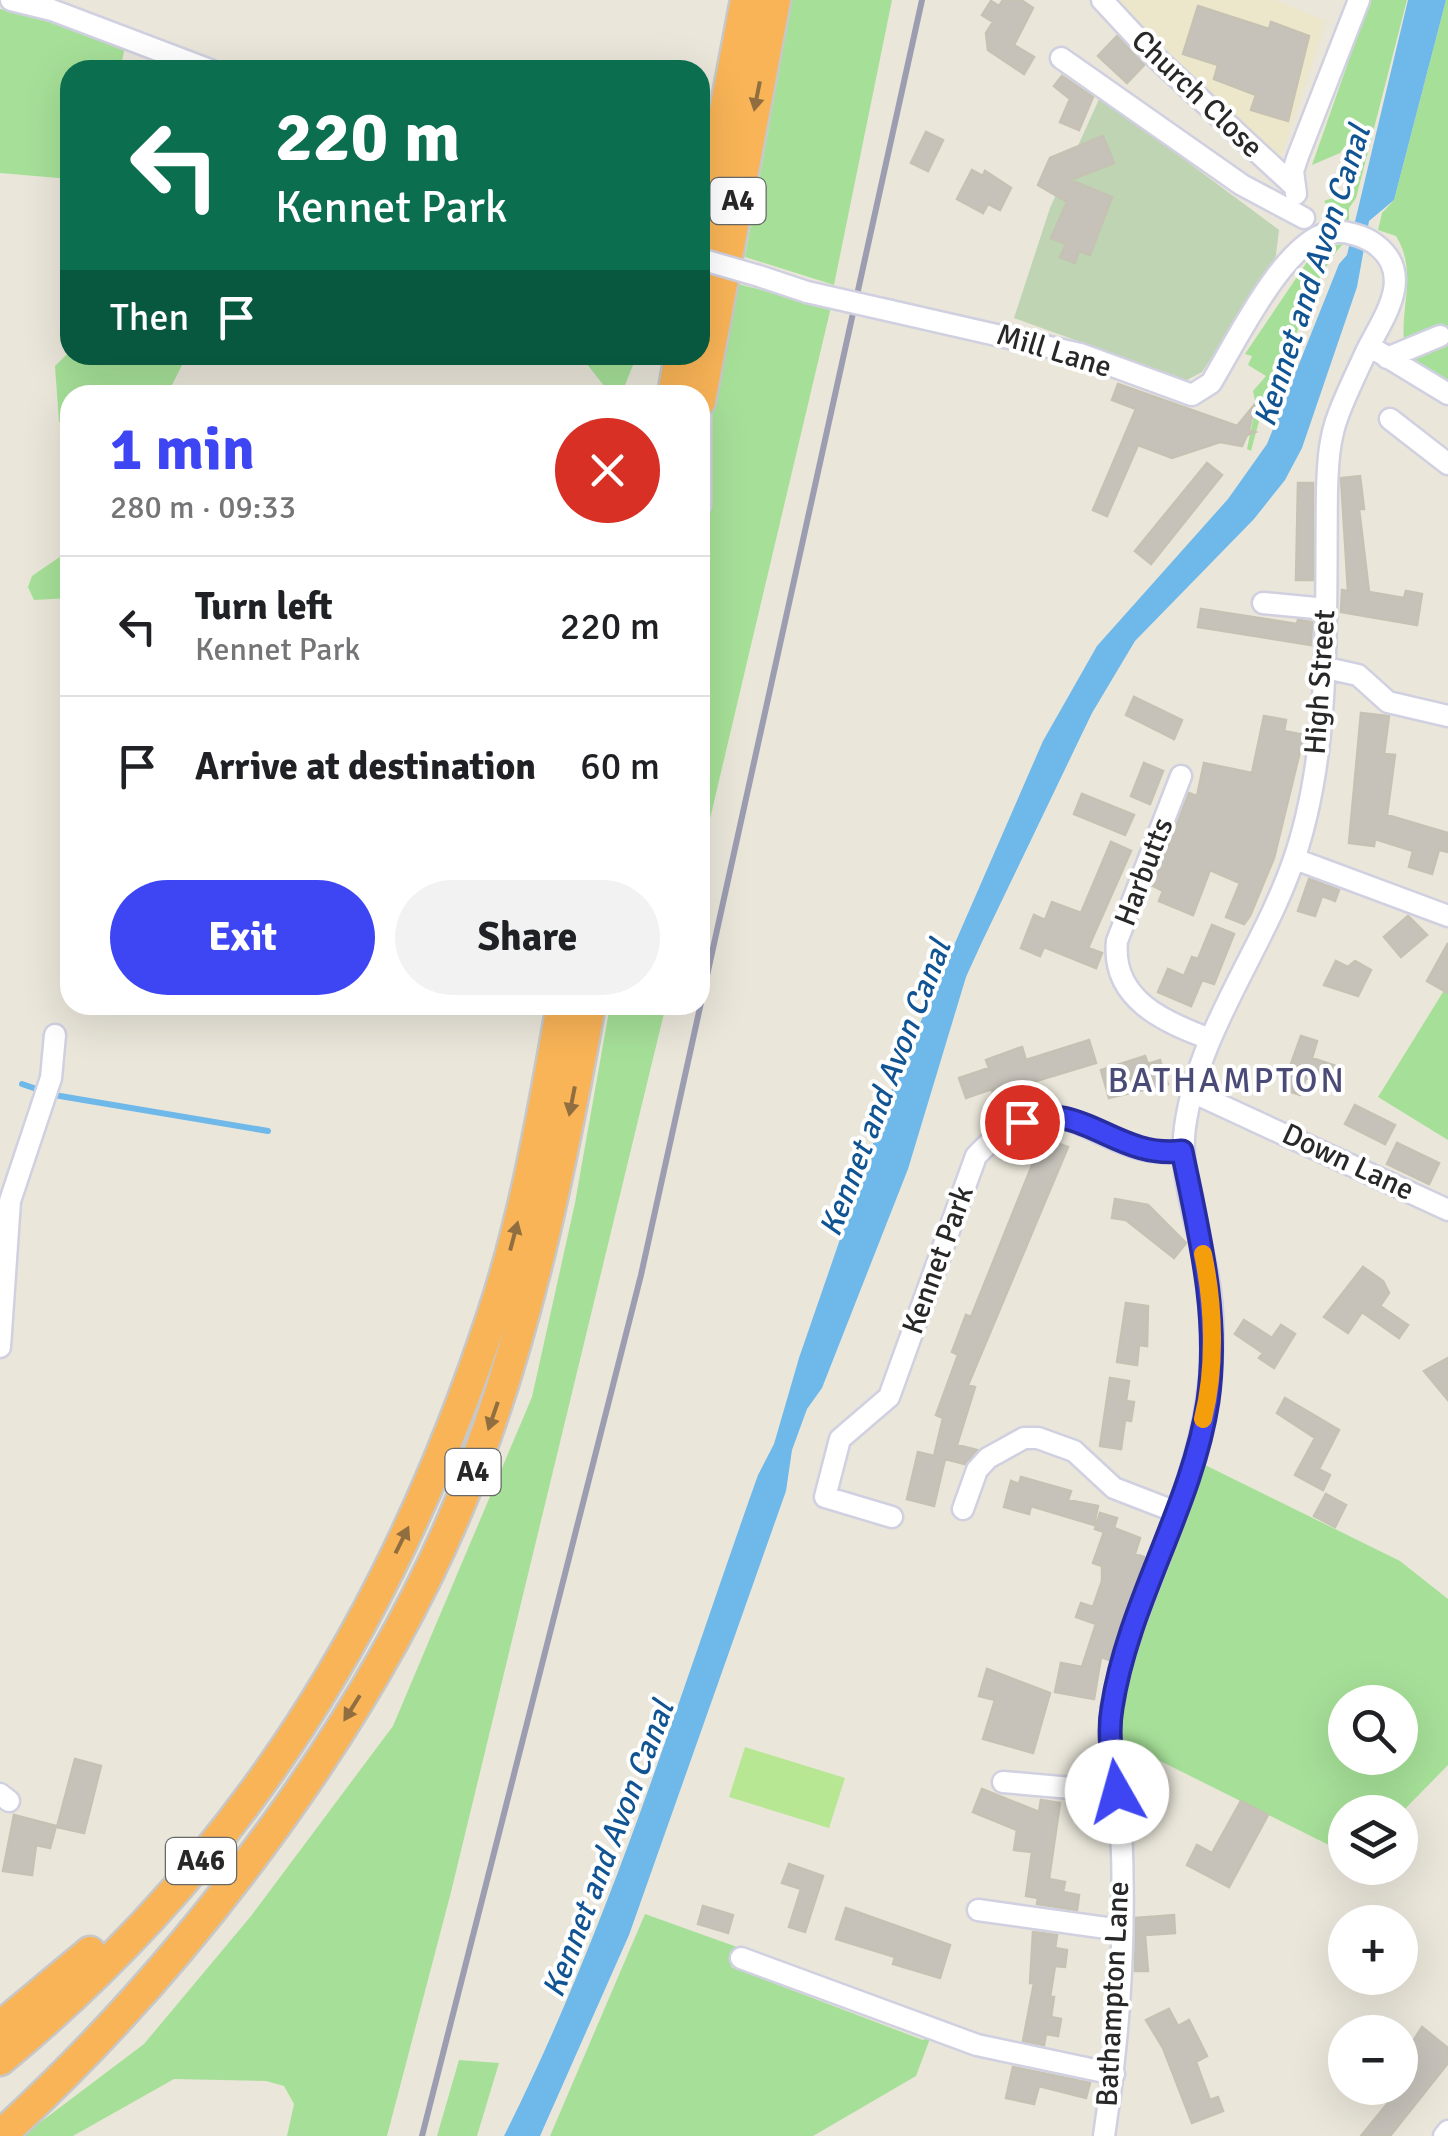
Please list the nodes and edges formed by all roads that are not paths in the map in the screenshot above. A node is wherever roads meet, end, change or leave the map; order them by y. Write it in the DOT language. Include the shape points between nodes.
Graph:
graph roads {
  1 [pos="11,0"];
  2 [pos="746,0"];
  3 [pos="776,0"];
  4 [pos="1102,0"];
  5 [pos="1359,0"];
  6 [pos="1061,58"];
  7 [pos="184,60"];
  8 [pos="1294,186"];
  9 [pos="710,189"];
  10 [pos="1317,229"];
  11 [pos="710,262"];
  12 [pos="1391,264"];
  13 [pos="1440,336"];
  14 [pos="710,348"];
  15 [pos="1378,352"];
  16 [pos="1448,394"];
  17 [pos="1390,419"];
  18 [pos="1448,464"];
  19 [pos="1263,603"];
  20 [pos="1326,609"];
  21 [pos="1322,667"];
  22 [pos="1448,716"];
  23 [pos="1181,776"];
  24 [pos="1294,858"];
  25 [pos="1448,916"];
  26 [pos="582,1015"];
  27 [pos="583,1015"];
  28 [pos="55,1034"];
  29 [pos="1210,1040"];
  30 [pos="1192,1092"];
  31 [pos="1182,1151"];
  32 [pos="1448,1210"];
  33 [pos="0,1347"];
  34 [pos="963,1509"];
  35 [pos="1176,1512"];
  36 [pos="892,1518"];
  37 [pos="357,1626"];
  38 [pos="1003,1782"];
  39 [pos="1117,1792"];
  40 [pos="227,1885"];
  41 [pos="978,1910"];
  42 [pos="1121,1930"];
  43 [pos="741,1958"];
  44 [pos="0,2027"];
  45 [pos="0,2060"];
  46 [pos="1114,2074"];
  47 [pos="0,2108"];
  48 [pos="0,2136"];
  49 [pos="1104,2136"];
  1 -- 7 [label="street"];
  2 -- 9 [label="highway, A4"];
  3 -- 14 [label="highway, A4, one-way"];
  4 -- 8 [label="street, Church Close"];
  5 -- 8 [label="street" via="1298,156"];
  6 -- 10 [label="street, Church Close" via="1242,185"];
  8 -- 10 [label="street"];
  10 -- 11 [label="street, Mill Lane, bridge" via="1289,260 1212,382 1192,395 1080,354 806,292"];
  10 -- 12 [label="street, Church Close" via="1370,241"];
  12 -- 15 [label="street, High Street" via="1397,285"];
  13 -- 15 [label="street"];
  15 -- 16 [label="street"];
  15 -- 20 [label="street, High Street" via="1329,444"];
  17 -- 18 [label="street"];
  19 -- 20 [label="street"];
  20 -- 21 [label="street, High Street"];
  21 -- 22 [label="street" via="1358,674 1388,702"];
  21 -- 24 [label="street, High Street" via="1310,797"];
  23 -- 29 [label="street, Harbutts" via="1115,959 1142,1005"];
  24 -- 25 [label="street"];
  24 -- 29 [label="street, High Street"];
  37 -- 26 [label="highway, A4, one-way" via="425,1494 494,1312 545,1104"];
  27 -- 40 [label="highway, A4, one-way" via="548,1223 476,1466 354,1707"];
  28 -- 33 [label="street" via="51,1078 10,1200"];
  29 -- 30 [label="street, High Street"];
  30 -- 31 [label="street, Bathampton Lane"];
  30 -- 32 [label="street, Down Lane"];
  31 -- 35 [label="street, Bathampton Lane" via="1210,1287 1211,1336 1208,1401"];
  31 -- 36 [label="street, Kennet Park" via="1158,1154 1124,1146 1076,1118 1041,1114 1002,1129 976,1156 888,1397 840,1439 825,1496"];
  34 -- 35 [label="street" via="988,1458 1024,1438 1038,1438 1074,1452 1114,1488"];
  35 -- 39 [label="street, Bathampton Lane" via="1112,1708"];
  37 -- 44 [label="highway" via="224,1814 182,1862"];
  37 -- 45 [label="highway, A46" via="308,1720 200,1864 125,1946"];
  38 -- 39 [label="street"];
  39 -- 42 [label="street, Bathampton Lane"];
  40 -- 47 [label="highway, A46" via="126,1995"];
  40 -- 48 [label="highway" via="73,2069"];
  41 -- 42 [label="street"];
  42 -- 46 [label="street, Bathampton Lane"];
  43 -- 46 [label="street" via="977,2044"];
  46 -- 49 [label="street, Bathampton Lane"];
}
